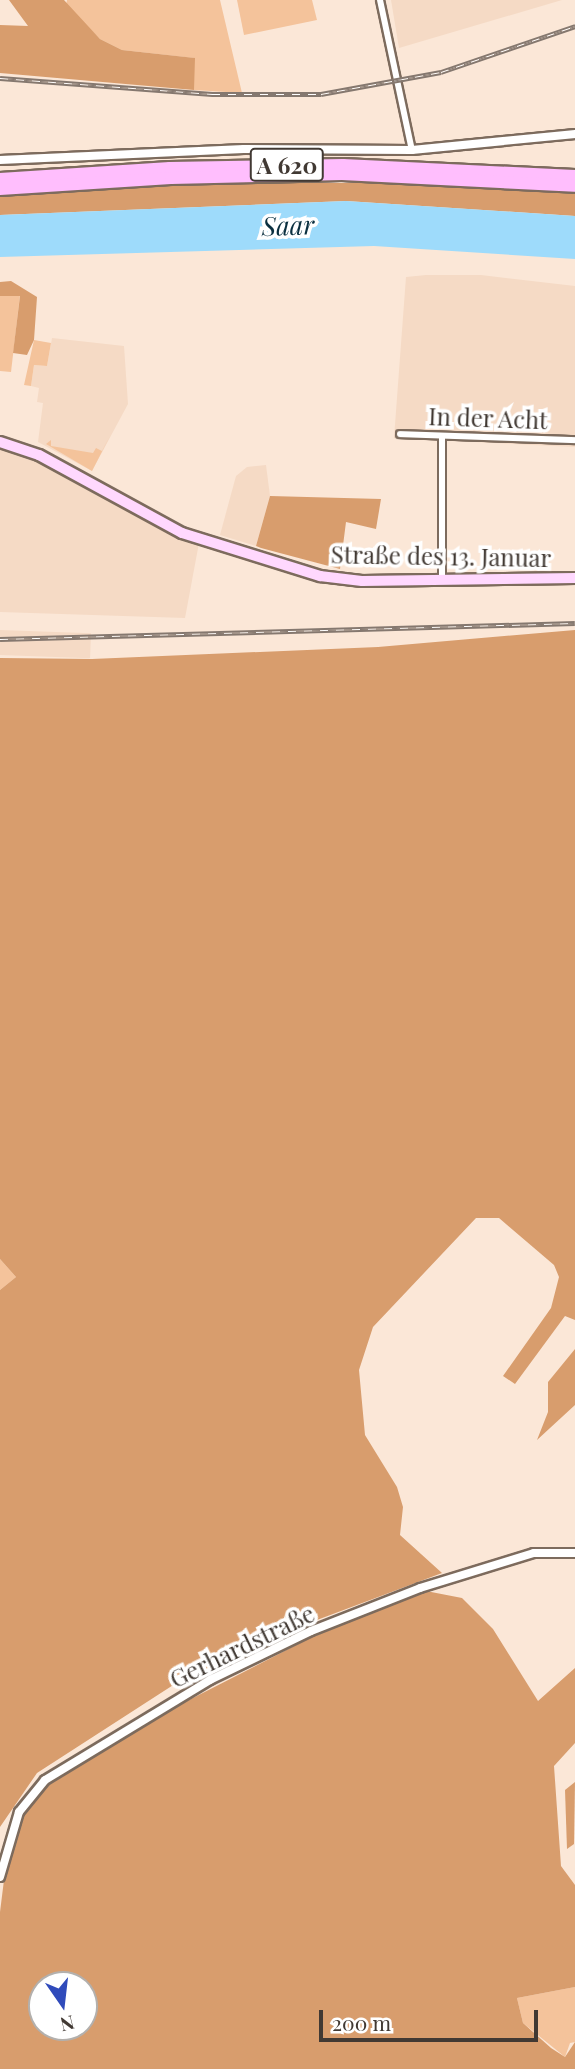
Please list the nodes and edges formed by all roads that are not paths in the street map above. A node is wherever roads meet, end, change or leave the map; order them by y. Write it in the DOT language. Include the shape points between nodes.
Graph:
graph roads {
  1 [pos="380,0"];
  2 [pos="575,134"];
  3 [pos="412,150"];
  4 [pos="0,160"];
  5 [pos="575,176"];
  6 [pos="0,179"];
  7 [pos="575,186"];
  8 [pos="6,189"];
  9 [pos="400,434"];
  10 [pos="442,436"];
  11 [pos="575,440"];
  12 [pos="0,442"];
  13 [pos="575,578"];
  14 [pos="442,581"];
  15 [pos="575,1553"];
  16 [pos="0,1877"];
  1 -- 3 [label="street"];
  2 -- 3 [label="street"];
  3 -- 4 [label="street" via="244,149"];
  5 -- 6 [label="highway, A 620" via="343,165 170,168"];
  7 -- 8 [label="highway, A 620" via="342,174 171,178"];
  9 -- 10 [label="street, In der Acht"];
  10 -- 11 [label="street, In der Acht"];
  10 -- 14 [label="street"];
  12 -- 14 [label="main road, Straße des 13. Januar" via="40,454 182,533 303,572 362,581"];
  13 -- 14 [label="main road, Straße des 13. Januar"];
  15 -- 16 [label="street, Gerhardstraße" via="534,1553 420,1588 311,1631 210,1680 45,1780 19,1812"];
}
